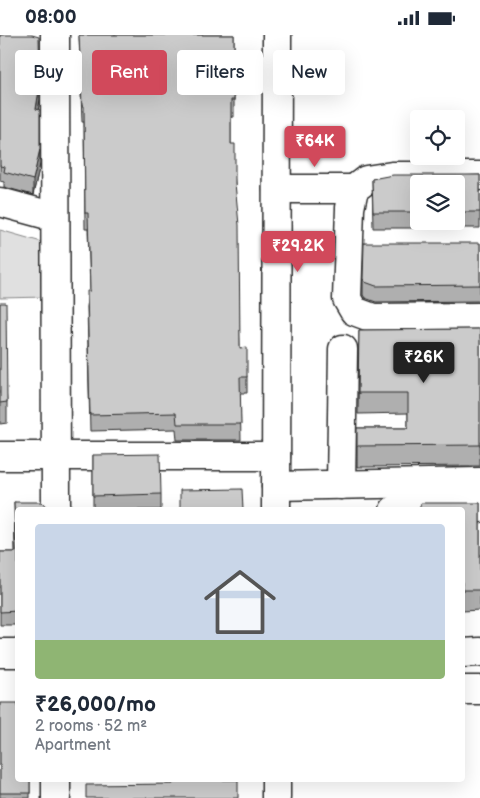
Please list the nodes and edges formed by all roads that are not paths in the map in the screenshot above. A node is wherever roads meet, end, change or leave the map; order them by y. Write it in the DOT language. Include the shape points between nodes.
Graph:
graph roads {
  1 [pos="55,35"];
  2 [pos="277,35"];
  3 [pos="480,176"];
  4 [pos="277,189"];
  5 [pos="354,189"];
  6 [pos="0,202"];
  7 [pos="55,217"];
  8 [pos="349,244"];
  9 [pos="377,244"];
  10 [pos="480,317"];
  11 [pos="343,349"];
  12 [pos="0,456"];
  13 [pos="56,456"];
  14 [pos="276,456"];
  15 [pos="480,482"];
  16 [pos="342,485"];
  17 [pos="276,498"];
  18 [pos="56,507"];
  19 [pos="465,508"];
  20 [pos="480,508"];
  21 [pos="480,652"];
  22 [pos="0,653"];
  23 [pos="15,653"];
  24 [pos="465,653"];
  25 [pos="465,690"];
  26 [pos="480,690"];
  27 [pos="56,782"];
  28 [pos="276,782"];
  29 [pos="56,798"];
  30 [pos="276,798"];
  1 -- 7 [label="street"];
  2 -- 4 [label="street"];
  3 -- 5 [label="street" via="392,176 366,180"];
  4 -- 5 [label="street"];
  4 -- 14 [label="street"];
  5 -- 8 [label="street"];
  6 -- 7 [label="street"];
  7 -- 13 [label="street"];
  8 -- 9 [label="street"];
  8 -- 10 [label="street" via="348,299 354,311 373,318"];
  11 -- 16 [label="street"];
  12 -- 13 [label="street"];
  13 -- 14 [label="street"];
  13 -- 18 [label="street"];
  14 -- 17 [label="street"];
  15 -- 16 [label="street"];
  16 -- 17 [label="street"];
  19 -- 20 [label="street"];
  21 -- 24 [label="street"];
  22 -- 23 [label="street"];
  25 -- 26 [label="street"];
  27 -- 29 [label="street"];
  28 -- 30 [label="street"];
}
